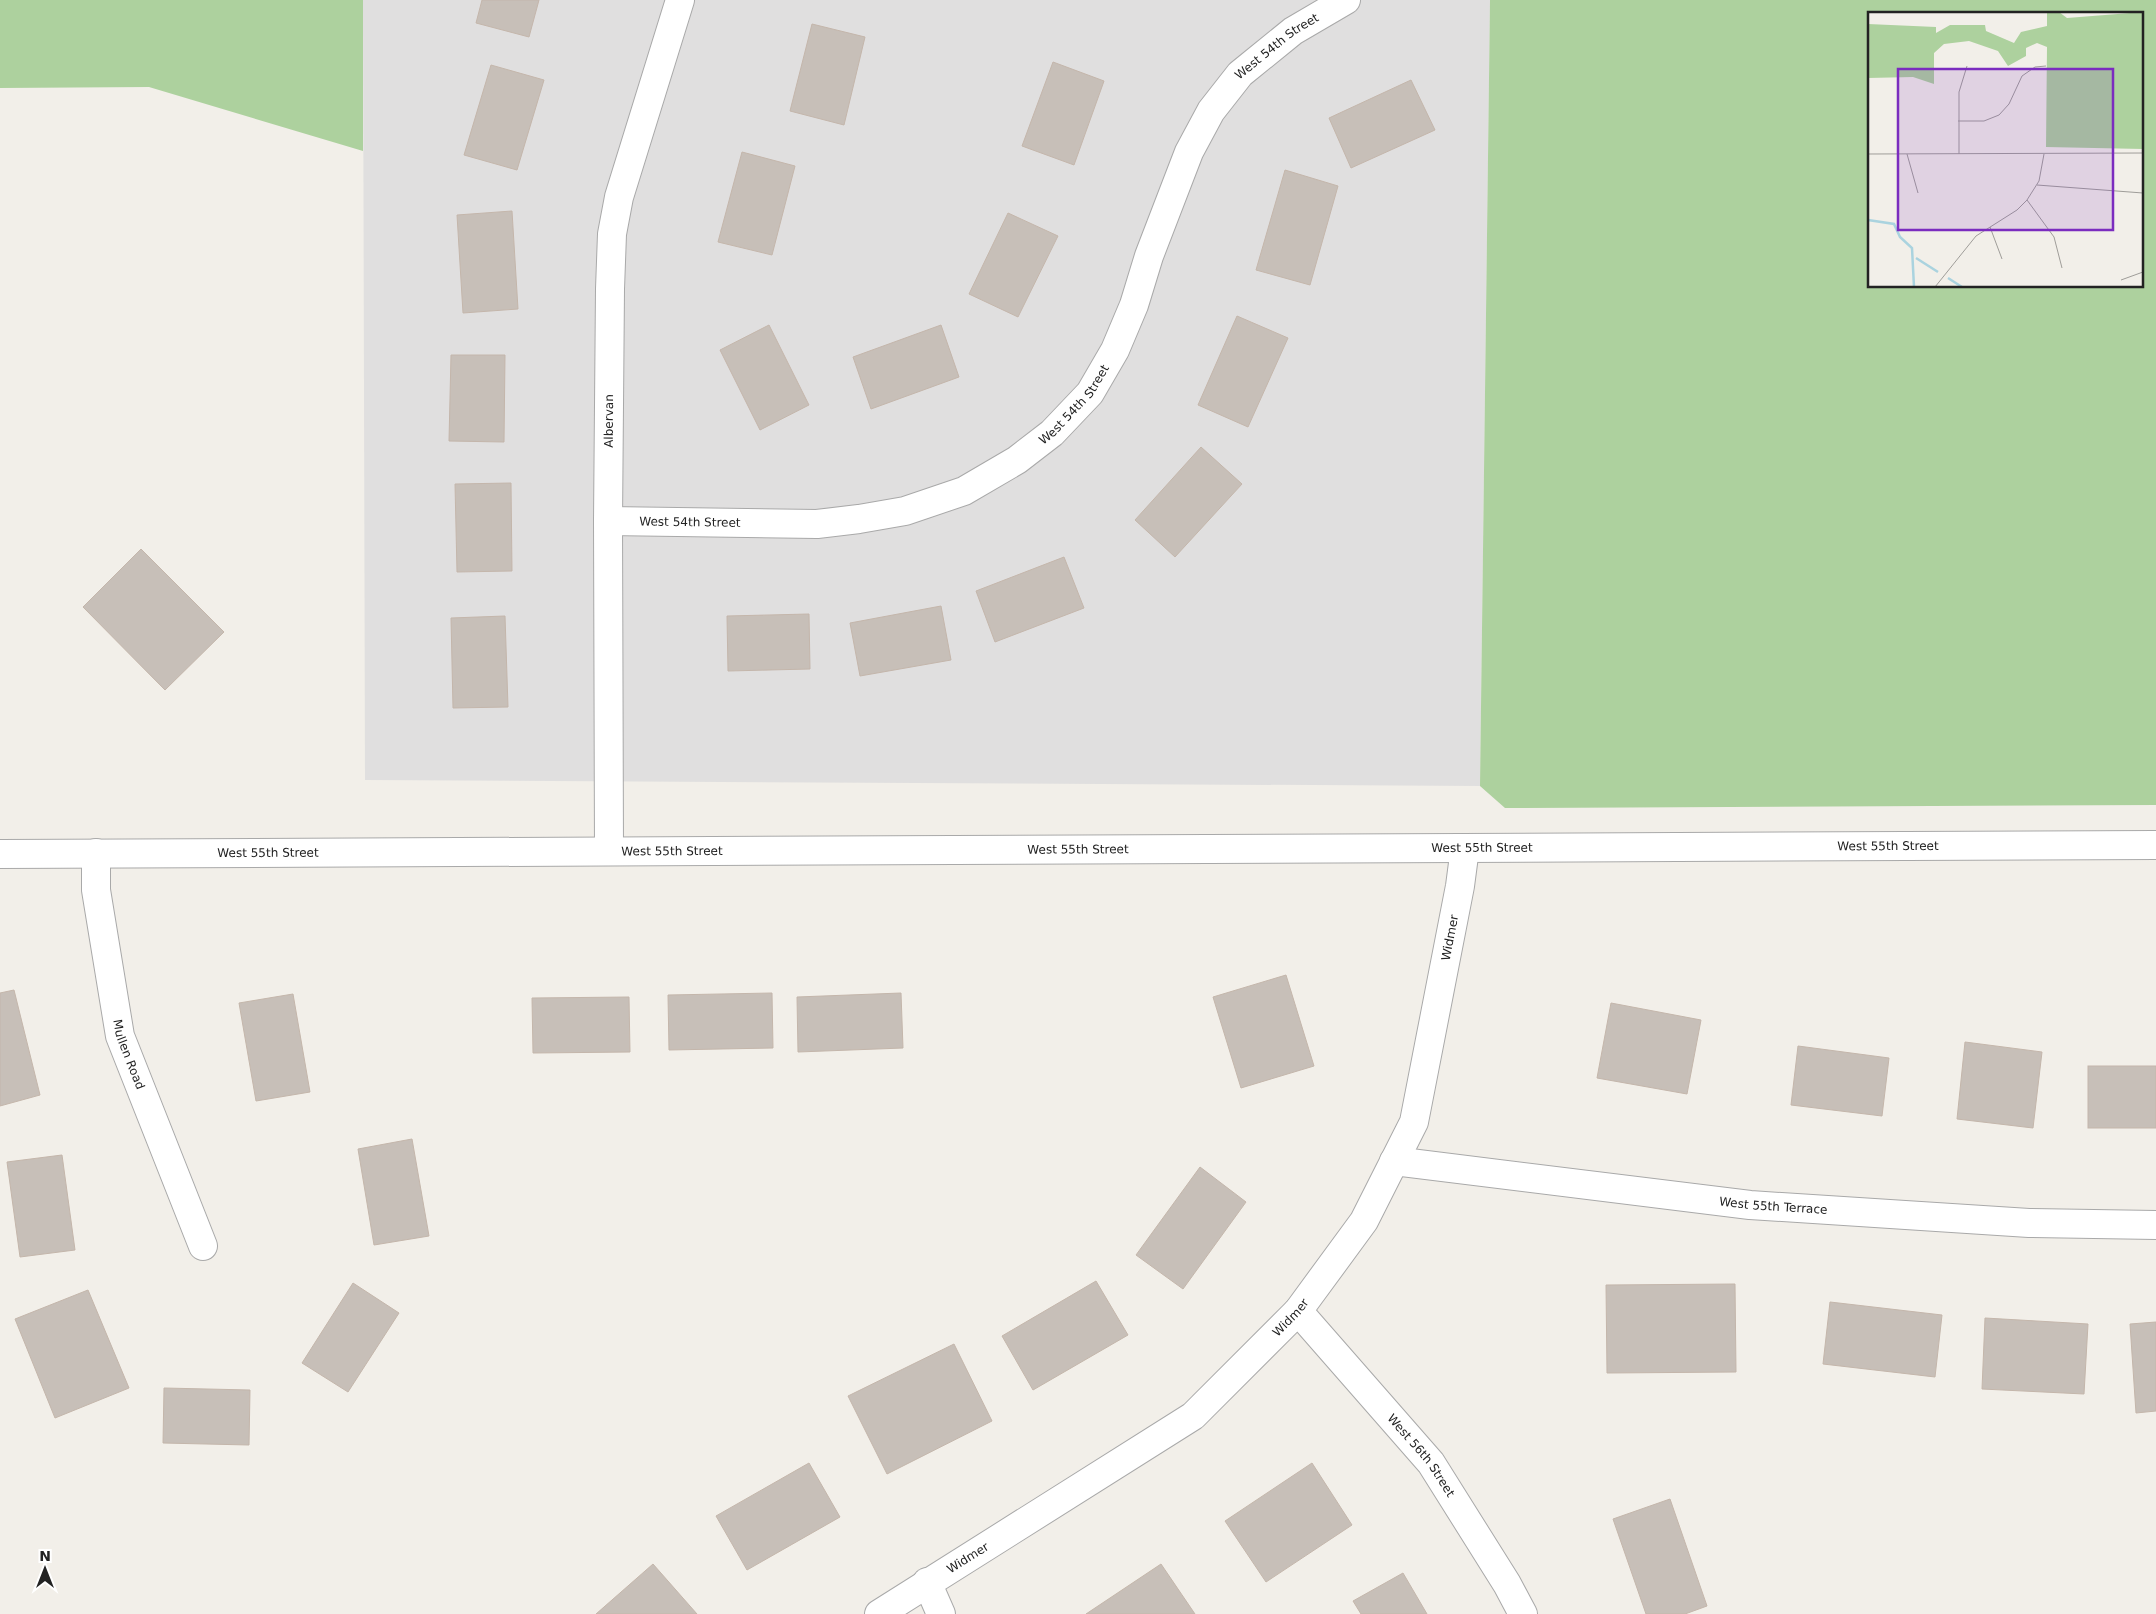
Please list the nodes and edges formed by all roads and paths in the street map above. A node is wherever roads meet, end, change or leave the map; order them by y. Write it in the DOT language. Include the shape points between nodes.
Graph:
graph roads {
  1 [pos="680,0"];
  2 [pos="1346,0"];
  3 [pos="608,521"];
  4 [pos="2156,845"];
  5 [pos="1465,848"];
  6 [pos="608,851"];
  7 [pos="96,853"];
  8 [pos="0,854"];
  9 [pos="1394,1161"];
  10 [pos="2156,1225"];
  11 [pos="203,1246"];
  12 [pos="1298,1311"];
  13 [pos="927,1582"];
  14 [pos="879,1614"];
  15 [pos="941,1614"];
  16 [pos="1524,1614"];
  1 -- 3 [label="street, Albervan" via="619,197 612,234"];
  2 -- 3 [label="street, West 54th Street" via="1293,31 1240,74 1211,111 1189,152 1115,350 1090,393 1052,433 1017,460 964,491 905,511 859,520 818,524"];
  3 -- 6 [label="street, Albervan"];
  4 -- 5 [label="street, West 55th Street"];
  5 -- 6 [label="street, West 55th Street"];
  5 -- 9 [label="street, Widmer" via="1414,1122"];
  6 -- 7 [label="street, West 55th Street"];
  7 -- 8 [label="street, West 55th Street"];
  7 -- 11 [label="street, Mullen Road" via="96,890 120,1036"];
  9 -- 10 [label="street, West 55th Terrace" via="1750,1205 2029,1223"];
  9 -- 12 [label="street, Widmer" via="1364,1221"];
  12 -- 13 [label="street, Widmer" via="1193,1416"];
  12 -- 16 [label="street, West 56th Street" via="1431,1463"];
  13 -- 14 [label="street, Widmer"];
  13 -- 15 [label="street"];
}
